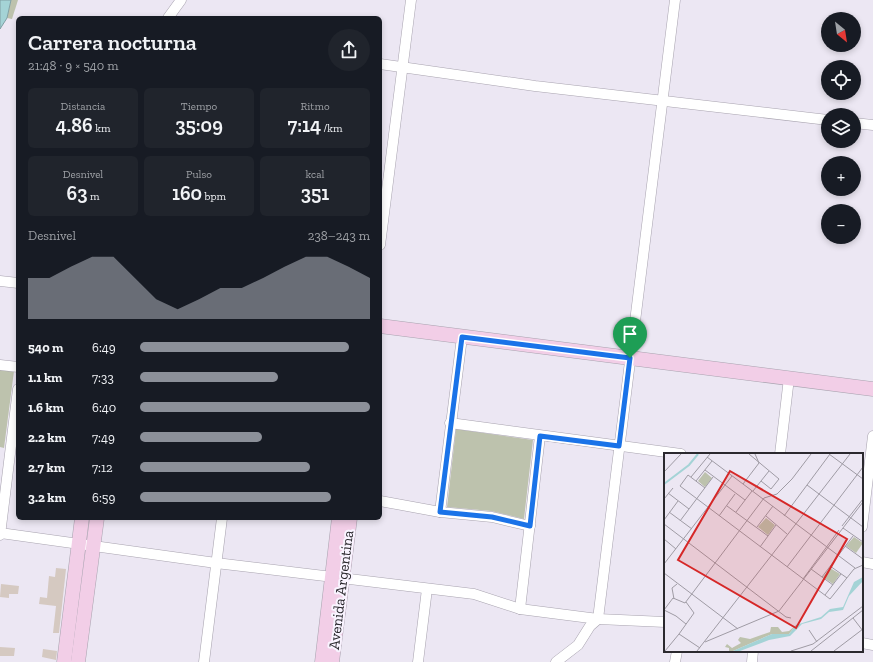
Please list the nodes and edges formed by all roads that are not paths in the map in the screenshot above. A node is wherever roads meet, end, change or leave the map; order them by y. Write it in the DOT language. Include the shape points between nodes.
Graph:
graph roads {
  1 [pos="181,0"];
  2 [pos="411,0"];
  3 [pos="675,0"];
  4 [pos="169,16"];
  5 [pos="382,64"];
  6 [pos="403,67"];
  7 [pos="663,100"];
  8 [pos="821,119"];
  9 [pos="861,123"];
  10 [pos="873,125"];
  11 [pos="382,230"];
  12 [pos="0,281"];
  13 [pos="16,283"];
  14 [pos="382,326"];
  15 [pos="462,337"];
  16 [pos="630,358"];
  17 [pos="0,365"];
  18 [pos="16,367"];
  19 [pos="789,378"];
  20 [pos="873,389"];
  21 [pos="16,399"];
  22 [pos="450,423"];
  23 [pos="540,436"];
  24 [pos="873,436"];
  25 [pos="619,446"];
  26 [pos="5,453"];
  27 [pos="673,453"];
  28 [pos="780,453"];
  29 [pos="382,501"];
  30 [pos="440,512"];
  31 [pos="863,519"];
  32 [pos="82,520"];
  33 [pos="97,520"];
  34 [pos="222,520"];
  35 [pos="339,520"];
  36 [pos="350,520"];
  37 [pos="530,526"];
  38 [pos="0,534"];
  39 [pos="79,544"];
  40 [pos="93,546"];
  41 [pos="863,562"];
  42 [pos="216,563"];
  43 [pos="873,564"];
  44 [pos="338,578"];
  45 [pos="427,589"];
  46 [pos="520,609"];
  47 [pos="598,619"];
  48 [pos="664,622"];
  49 [pos="863,643"];
  50 [pos="873,645"];
  51 [pos="677,652"];
  52 [pos="754,652"];
  53 [pos="64,662"];
  54 [pos="78,662"];
  55 [pos="204,662"];
  56 [pos="322,662"];
  57 [pos="332,662"];
  58 [pos="418,662"];
  59 [pos="556,662"];
  60 [pos="675,662"];
  61 [pos="752,662"];
  1 -- 4 [label="street"];
  2 -- 6 [label="street"];
  3 -- 7 [label="street"];
  5 -- 6 [label="street"];
  6 -- 7 [label="street" via="535,86"];
  6 -- 11 [label="street"];
  7 -- 8 [label="street"];
  7 -- 16 [label="street"];
  9 -- 10 [label="street"];
  12 -- 13 [label="street"];
  14 -- 15 [label="street"];
  15 -- 16 [label="street"];
  15 -- 22 [label="street"];
  16 -- 19 [label="street"];
  16 -- 25 [label="street"];
  17 -- 18 [label="street"];
  19 -- 20 [label="street"];
  19 -- 28 [label="street"];
  21 -- 26 [label="street"];
  22 -- 23 [label="street"];
  22 -- 30 [label="street"];
  23 -- 25 [label="street"];
  23 -- 37 [label="street"];
  24 -- 31 [label="street"];
  25 -- 27 [label="street"];
  25 -- 47 [label="street"];
  26 -- 38 [label="street"];
  29 -- 30 [label="street"];
  30 -- 37 [label="street" via="492,517"];
  32 -- 39 [label="street"];
  33 -- 40 [label="street"];
  34 -- 42 [label="street"];
  35 -- 44 [label="street, Avenida Argentina"];
  36 -- 44 [label="street, Avenida Argentina"];
  37 -- 46 [label="street"];
  38 -- 39 [label="street"];
  39 -- 40 [label="street"];
  39 -- 53 [label="street"];
  40 -- 42 [label="street"];
  40 -- 54 [label="street"];
  41 -- 43 [label="street"];
  42 -- 44 [label="street"];
  42 -- 55 [label="street"];
  44 -- 45 [label="street"];
  44 -- 56 [label="street, Avenida Argentina"];
  44 -- 57 [label="street, Avenida Argentina"];
  45 -- 46 [label="street" via="474,594"];
  45 -- 58 [label="street"];
  46 -- 47 [label="street"];
  47 -- 48 [label="street"];
  47 -- 59 [label="street" via="590,626 578,645"];
  49 -- 50 [label="street"];
  51 -- 60 [label="street"];
  52 -- 61 [label="street"];
}
